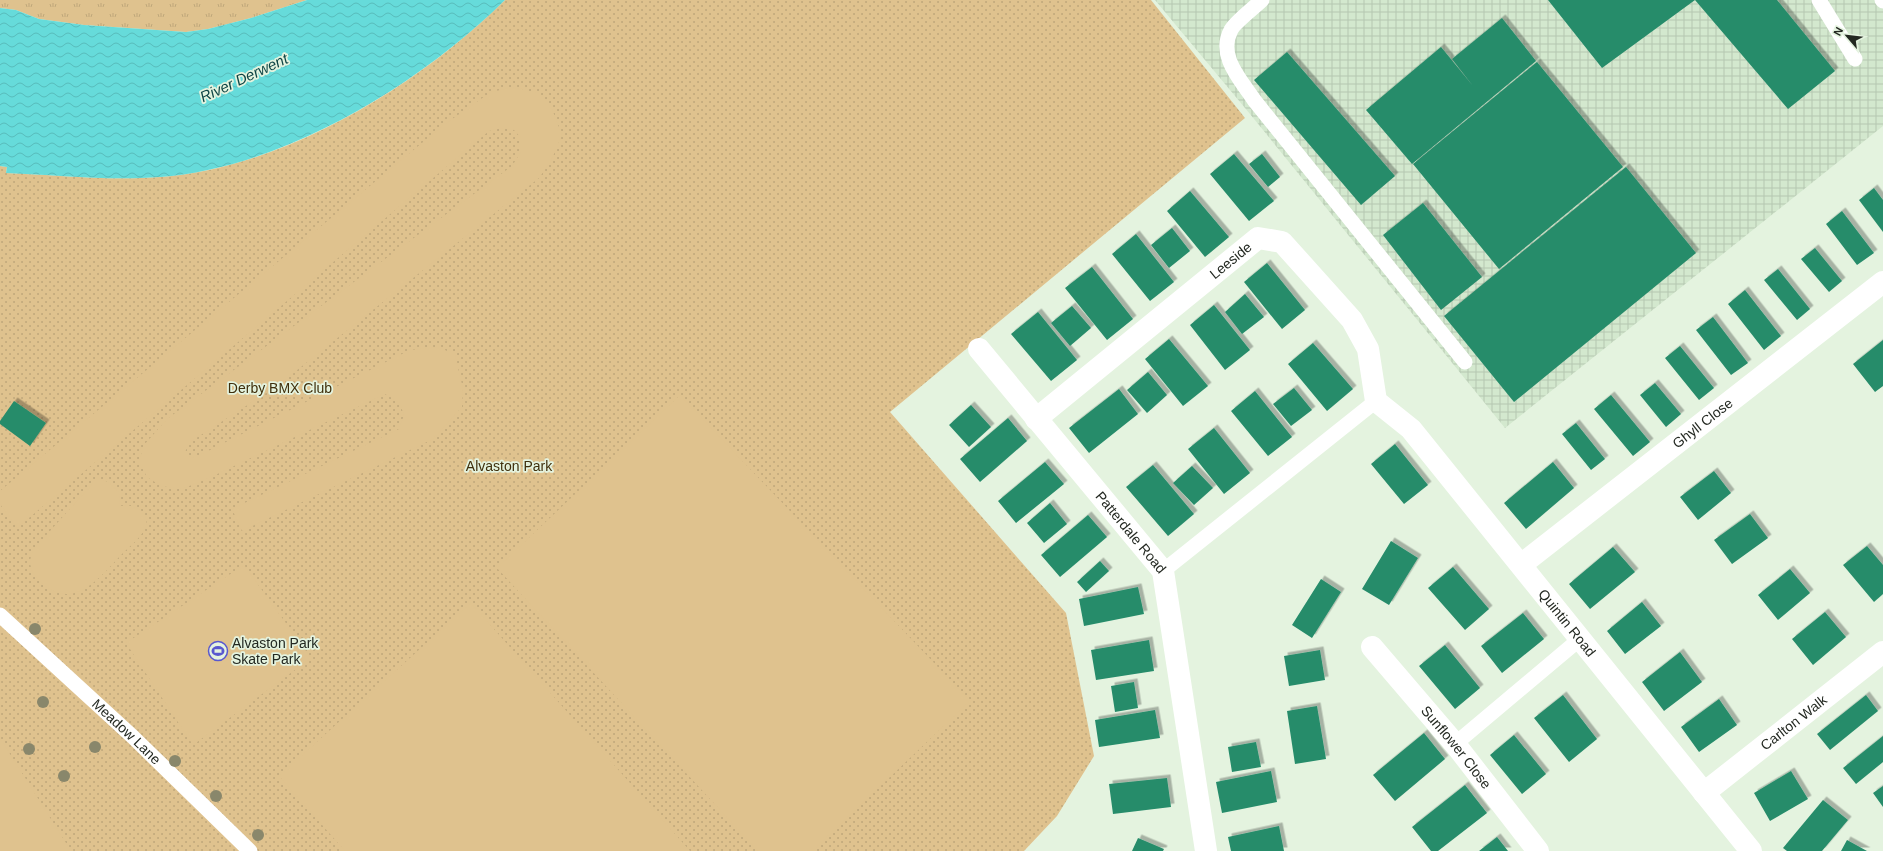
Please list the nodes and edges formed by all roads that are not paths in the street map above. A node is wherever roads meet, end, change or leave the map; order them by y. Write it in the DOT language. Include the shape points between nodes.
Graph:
graph roads {
  1 [pos="1262,0"];
  2 [pos="1820,0"];
  3 [pos="1855,59"];
  4 [pos="1883,282"];
  5 [pos="979,349"];
  6 [pos="1465,362"];
  7 [pos="1376,401"];
  8 [pos="1036,419"];
  9 [pos="1522,564"];
  10 [pos="1163,571"];
  11 [pos="0,615"];
  12 [pos="1581,638"];
  13 [pos="1372,647"];
  14 [pos="1883,652"];
  15 [pos="1455,744"];
  16 [pos="1704,793"];
  17 [pos="250,851"];
  18 [pos="1206,851"];
  19 [pos="1538,851"];
  20 [pos="1751,851"];
  1 -- 6 [label="lane" via="1231,30 1227,42 1228,60 1254,100"];
  2 -- 3 [label="lane"];
  4 -- 9 [label="street, Ghyll Close"];
  5 -- 8 [label="street, Patterdale Road"];
  7 -- 8 [label="street, Leeside" via="1368,349 1352,320 1282,242 1258,238"];
  7 -- 9 [label="street, Quintin Road" via="1411,428"];
  7 -- 10 [label="lane"];
  8 -- 10 [label="street, Patterdale Road"];
  9 -- 12 [label="street, Quintin Road"];
  10 -- 18 [label="street, Patterdale Road"];
  11 -- 17 [label="lane, Meadow Lane"];
  12 -- 15 [label="lane"];
  12 -- 16 [label="street, Quintin Road"];
  13 -- 15 [label="street, Sunflower Close"];
  14 -- 16 [label="street, Carlton Walk"];
  15 -- 19 [label="street, Sunflower Close"];
  16 -- 20 [label="street, Quintin Road"];
}
